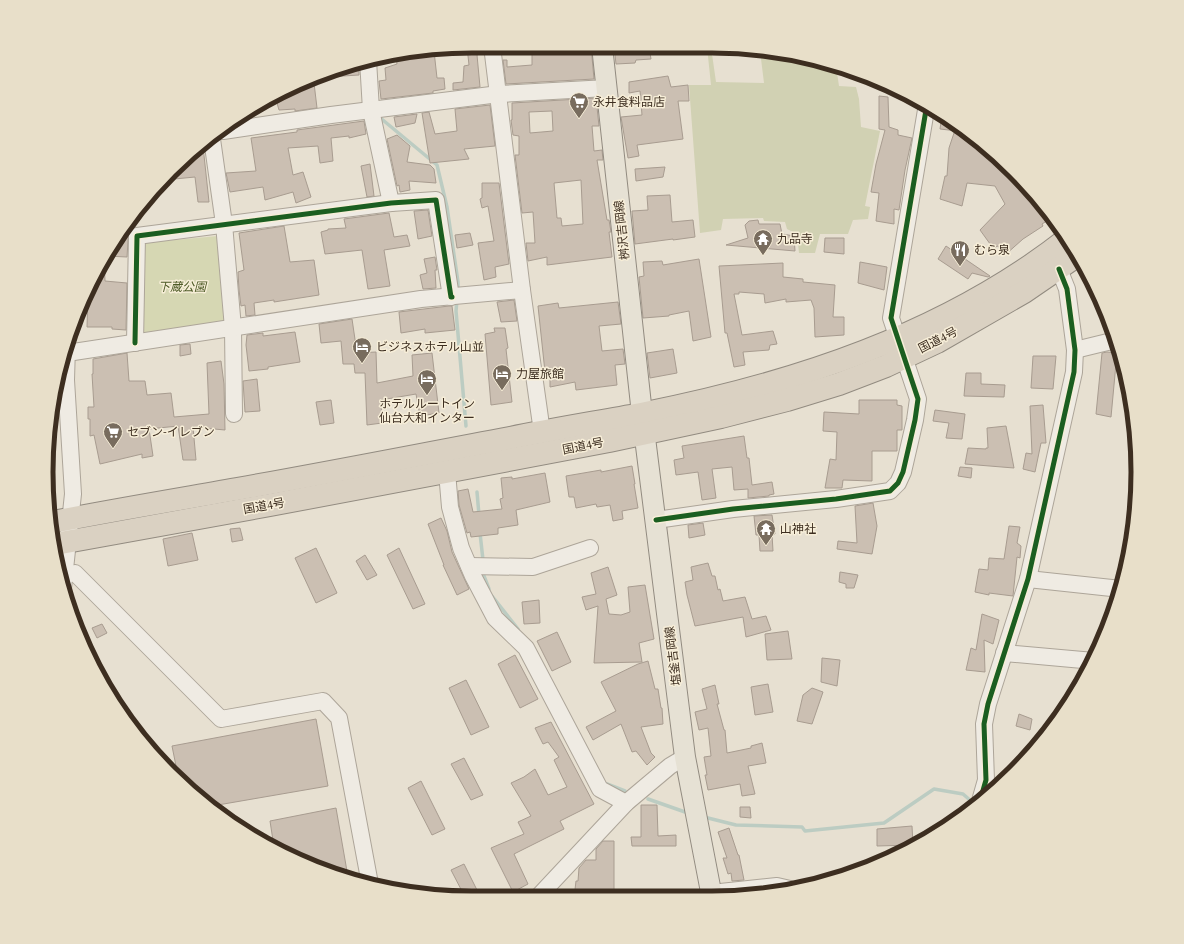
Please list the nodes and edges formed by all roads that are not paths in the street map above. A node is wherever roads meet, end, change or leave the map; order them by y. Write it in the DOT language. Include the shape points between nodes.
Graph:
graph roads {
  1 [pos="493,53"];
  2 [pos="603,53"];
  3 [pos="369,66"];
  4 [pos="607,88"];
  5 [pos="499,94"];
  6 [pos="376,109"];
  7 [pos="926,111"];
  8 [pos="231,130"];
  9 [pos="213,144"];
  10 [pos="391,203"];
  11 [pos="224,224"];
  12 [pos="1062,243"];
  13 [pos="1073,259"];
  14 [pos="1059,269"];
  15 [pos="522,290"];
  16 [pos="456,297"];
  17 [pos="233,328"];
  18 [pos="1110,341"];
  19 [pos="135,343"];
  20 [pos="900,348"];
  21 [pos="72,349"];
  22 [pos="1074,350"];
  23 [pos="62,384"];
  24 [pos="234,414"];
  25 [pos="644,423"];
  26 [pos="542,432"];
  27 [pos="446,472"];
  28 [pos="656,520"];
  29 [pos="61,521"];
  30 [pos="62,542"];
  31 [pos="590,548"];
  32 [pos="63,563"];
  33 [pos="469,566"];
  34 [pos="1028,579"];
  35 [pos="67,580"];
  36 [pos="1115,588"];
  37 [pos="1004,653"];
  38 [pos="1086,660"];
  39 [pos="685,757"];
  40 [pos="983,791"];
  41 [pos="626,803"];
  42 [pos="369,878"];
  43 [pos="544,891"];
  44 [pos="711,891"];
  1 -- 5 [label="street"];
  2 -- 4 [label="main road, 桝沢吉岡線"];
  3 -- 6 [label="street"];
  4 -- 5 [label="street"];
  4 -- 25 [label="main road, 桝沢吉岡線"];
  5 -- 6 [label="street"];
  5 -- 15 [label="street"];
  6 -- 8 [label="street"];
  6 -- 10 [label="street"];
  7 -- 20 [label="street" via="890,318"];
  9 -- 11 [label="street"];
  10 -- 11 [label="street"];
  10 -- 16 [label="street" via="436,200"];
  11 -- 17 [label="street"];
  11 -- 19 [label="street" via="137,236"];
  12 -- 20 [label="highway, 国道4号" via="1044,257"];
  13 -- 14 [label="highway, 国道4号"];
  14 -- 20 [label="highway, 国道4号" via="937,342"];
  14 -- 22 [label="street" via="1066,289"];
  15 -- 16 [label="street"];
  15 -- 26 [label="street"];
  16 -- 17 [label="street" via="421,299"];
  17 -- 19 [label="street"];
  17 -- 24 [label="street"];
  18 -- 22 [label="street"];
  19 -- 21 [label="street"];
  20 -- 25 [label="highway, 国道4号" via="819,368"];
  20 -- 28 [label="street" via="918,399 903,472 890,492"];
  22 -- 34 [label="street" via="1070,397"];
  23 -- 29 [label="street" via="73,494"];
  25 -- 26 [label="highway, 国道4号"];
  25 -- 27 [label="highway, 国道4号"];
  25 -- 28 [label="main road, 塩釜吉岡線"];
  26 -- 29 [label="highway, 国道4号"];
  27 -- 30 [label="highway, 国道4号"];
  27 -- 33 [label="street" via="450,507 461,548"];
  28 -- 39 [label="main road, 塩釜吉岡線"];
  29 -- 30 [label="street"];
  30 -- 32 [label="street"];
  31 -- 33 [label="street" via="534,567"];
  33 -- 41 [label="street" via="495,618 526,648 600,789"];
  34 -- 36 [label="street"];
  34 -- 37 [label="street"];
  35 -- 42 [label="street" via="75,573 221,719 322,700 339,718"];
  37 -- 38 [label="street"];
  37 -- 40 [label="street" via="984,724 986,780"];
  39 -- 41 [label="street" via="670,766"];
  39 -- 44 [label="main road, 塩釜吉岡線"];
  41 -- 43 [label="street"];
}
